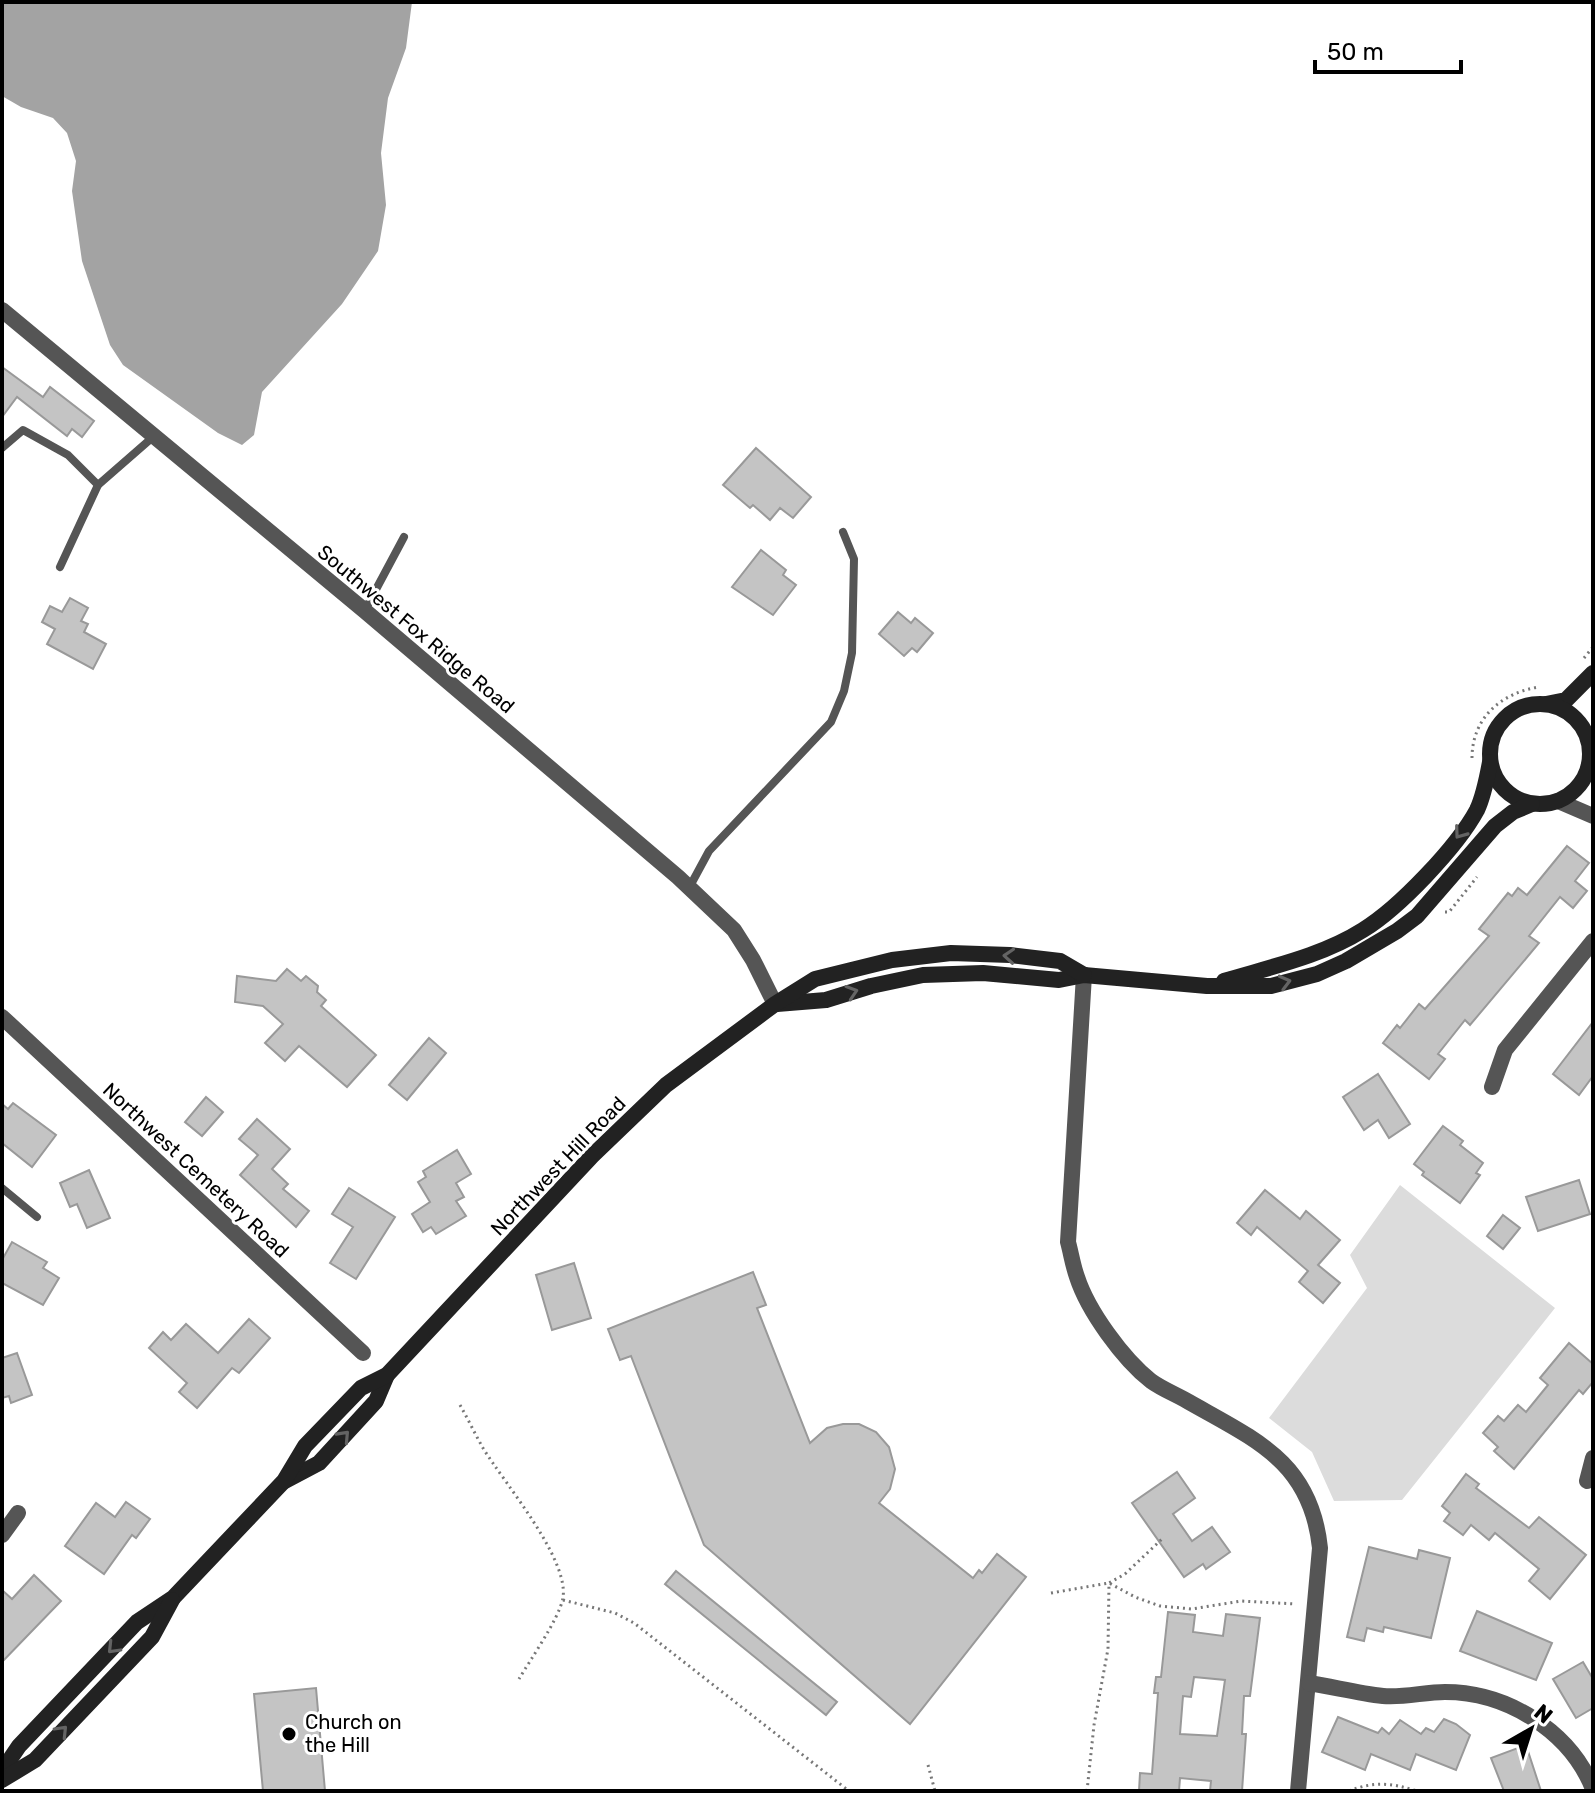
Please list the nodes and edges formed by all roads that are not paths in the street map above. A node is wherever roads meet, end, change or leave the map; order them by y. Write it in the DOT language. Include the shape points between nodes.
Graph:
graph roads {
  1 [pos="2,310"];
  2 [pos="154,436"];
  3 [pos="2,448"];
  4 [pos="98,485"];
  5 [pos="843,532"];
  6 [pos="404,537"];
  7 [pos="60,567"];
  8 [pos="365,611"];
  9 [pos="1593,673"];
  10 [pos="1546,705"];
  11 [pos="1590,728"];
  12 [pos="1490,762"];
  13 [pos="1591,769"];
  14 [pos="1558,801"];
  15 [pos="1532,804"];
  16 [pos="1593,816"];
  17 [pos="689,888"];
  18 [pos="1593,941"];
  19 [pos="1084,975"];
  20 [pos="1207,986"];
  21 [pos="775,1004"];
  22 [pos="6,1028"];
  23 [pos="1492,1087"];
  24 [pos="2,1188"];
  25 [pos="37,1217"];
  26 [pos="363,1353"];
  27 [pos="1593,1458"];
  28 [pos="1587,1481"];
  29 [pos="18,1513"];
  30 [pos="2,1535"];
  31 [pos="173,1598"];
  32 [pos="1309,1683"];
  33 [pos="2,1771"];
  34 [pos="2,1780"];
  35 [pos="1593,1789"];
  36 [pos="1298,1791"];
  1 -- 2 [label="street, Southwest Fox Ridge Road"];
  2 -- 4 [label="lane"];
  2 -- 8 [label="street, Southwest Fox Ridge Road"];
  3 -- 4 [label="lane" via="23,430 68,455"];
  4 -- 7 [label="lane"];
  5 -- 17 [label="lane" via="854,559 852,653 831,722 709,851"];
  6 -- 8 [label="lane"];
  8 -- 17 [label="street, Southwest Fox Ridge Road"];
  9 -- 10 [label="main road" via="1566,700"];
  10 -- 11 [label="main road"];
  10 -- 12 [label="main road" via="1530,705 1504,720 1495,732"];
  11 -- 13 [label="main road"];
  12 -- 15 [label="main road" via="1505,790"];
  12 -- 20 [label="main road, Northwest Hill Road, one-way" via="1476,811 1441,859 1364,930"];
  13 -- 14 [label="main road" via="1572,793"];
  14 -- 15 [label="main road"];
  14 -- 16 [label="street"];
  20 -- 15 [label="main road, Northwest Hill Road, one-way" via="1271,986 1317,974 1371,948 1417,916 1495,826"];
  17 -- 21 [label="street, Southwest Fox Ridge Road" via="734,930"];
  18 -- 23 [label="street" via="1505,1050"];
  19 -- 20 [label="main road, Northwest Hill Road"];
  21 -- 19 [label="main road, Northwest Hill Road, one-way" via="826,1000 923,975 983,973 1059,980"];
  19 -- 21 [label="main road, Northwest Hill Road, one-way" via="1060,961 951,953 892,960 815,979"];
  19 -- 32 [label="street" via="1068,1242 1077,1280 1098,1319 1151,1381 1242,1432 1279,1458 1301,1484 1317,1519 1320,1548"];
  21 -- 31 [label="main road, Northwest Hill Road" via="666,1085 592,1156 387,1375 376,1401 319,1463 284,1481"];
  22 -- 26 [label="street, Northwest Cemetery Road"];
  24 -- 25 [label="lane"];
  27 -- 28 [label="street"];
  29 -- 30 [label="street"];
  31 -- 33 [label="main road, Northwest Hill Road, one-way" via="137,1622 19,1746"];
  34 -- 31 [label="main road, Northwest Hill Road, one-way" via="35,1760 152,1637"];
  32 -- 35 [label="street" via="1386,1696 1448,1692 1492,1700 1548,1728 1574,1754"];
  32 -- 36 [label="street"];
}
